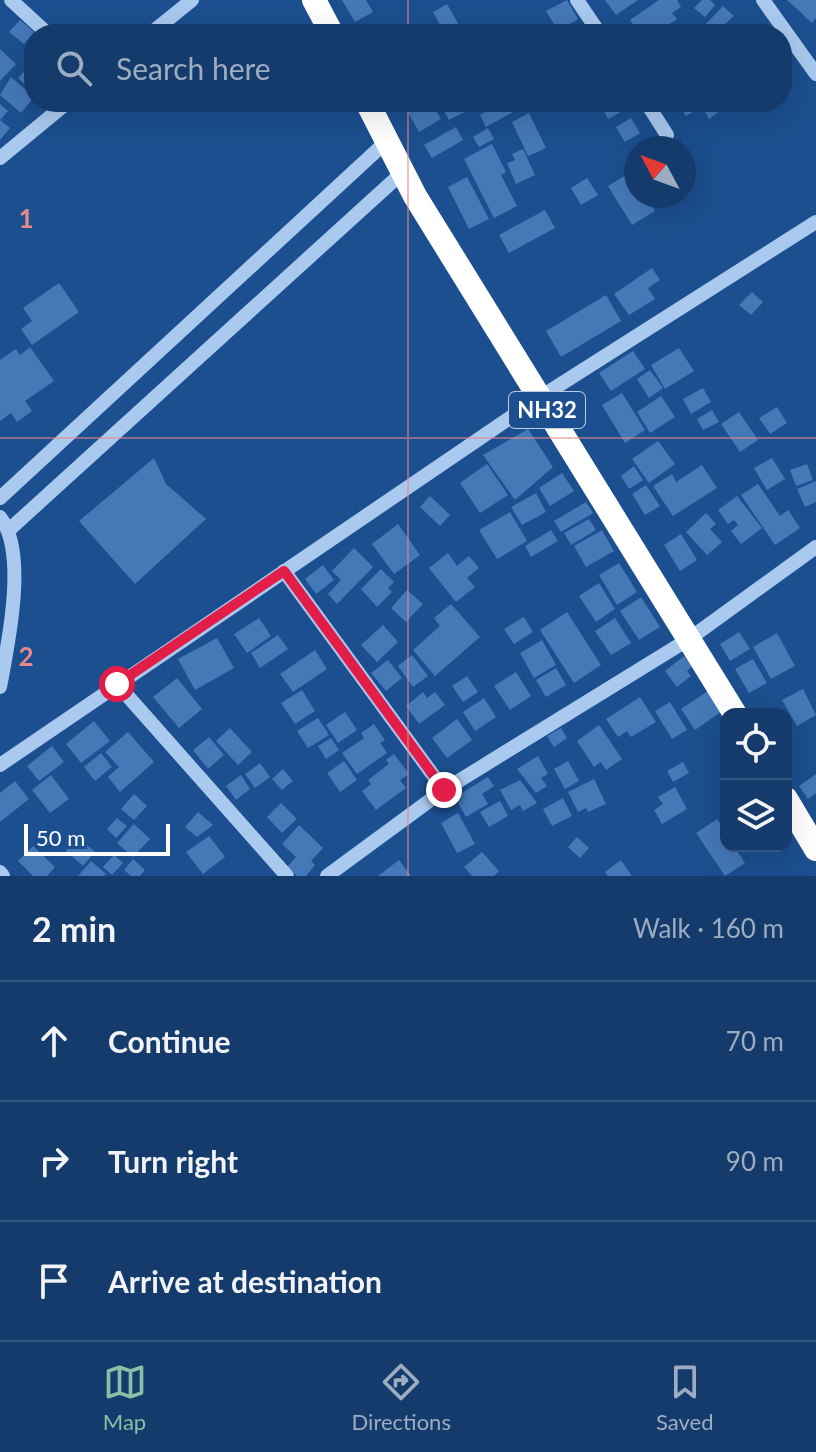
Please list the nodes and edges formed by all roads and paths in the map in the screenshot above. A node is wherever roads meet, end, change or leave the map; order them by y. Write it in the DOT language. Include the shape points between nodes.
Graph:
graph roads {
  1 [pos="11,0"];
  2 [pos="192,0"];
  3 [pos="314,0"];
  4 [pos="577,0"];
  5 [pos="763,0"];
  6 [pos="37,24"];
  7 [pos="162,24"];
  8 [pos="327,24"];
  9 [pos="593,24"];
  10 [pos="780,24"];
  11 [pos="792,40"];
  12 [pos="816,74"];
  13 [pos="56,112"];
  14 [pos="372,112"];
  15 [pos="652,112"];
  16 [pos="667,135"];
  17 [pos="387,141"];
  18 [pos="0,158"];
  19 [pos="403,172"];
  20 [pos="816,222"];
  21 [pos="539,398"];
  22 [pos="0,498"];
  23 [pos="0,517"];
  24 [pos="10,529"];
  25 [pos="816,547"];
  26 [pos="284,571"];
  27 [pos="689,639"];
  28 [pos="117,684"];
  29 [pos="0,687"];
  30 [pos="731,708"];
  31 [pos="0,765"];
  32 [pos="444,790"];
  33 [pos="792,809"];
  34 [pos="816,849"];
  35 [pos="287,876"];
  36 [pos="327,876"];
  1 -- 6 [label="street"];
  2 -- 7 [label="street"];
  3 -- 8 [label="highway"];
  4 -- 9 [label="street"];
  5 -- 10 [label="street"];
  11 -- 12 [label="street"];
  13 -- 18 [label="street"];
  14 -- 17 [label="highway, NH32"];
  15 -- 16 [label="street"];
  17 -- 19 [label="highway, NH32"];
  17 -- 22 [label="street"];
  19 -- 21 [label="highway, NH32"];
  19 -- 24 [label="street"];
  20 -- 21 [label="street"];
  21 -- 26 [label="street"];
  21 -- 27 [label="highway, NH32"];
  23 -- 24 [label="street"];
  24 -- 29 [label="street" via="14,609"];
  25 -- 27 [label="street"];
  26 -- 28 [label="street"];
  26 -- 32 [label="street"];
  27 -- 30 [label="highway, NH32"];
  27 -- 32 [label="street"];
  28 -- 31 [label="street"];
  28 -- 35 [label="street"];
  32 -- 36 [label="street"];
  33 -- 34 [label="highway"];
}
